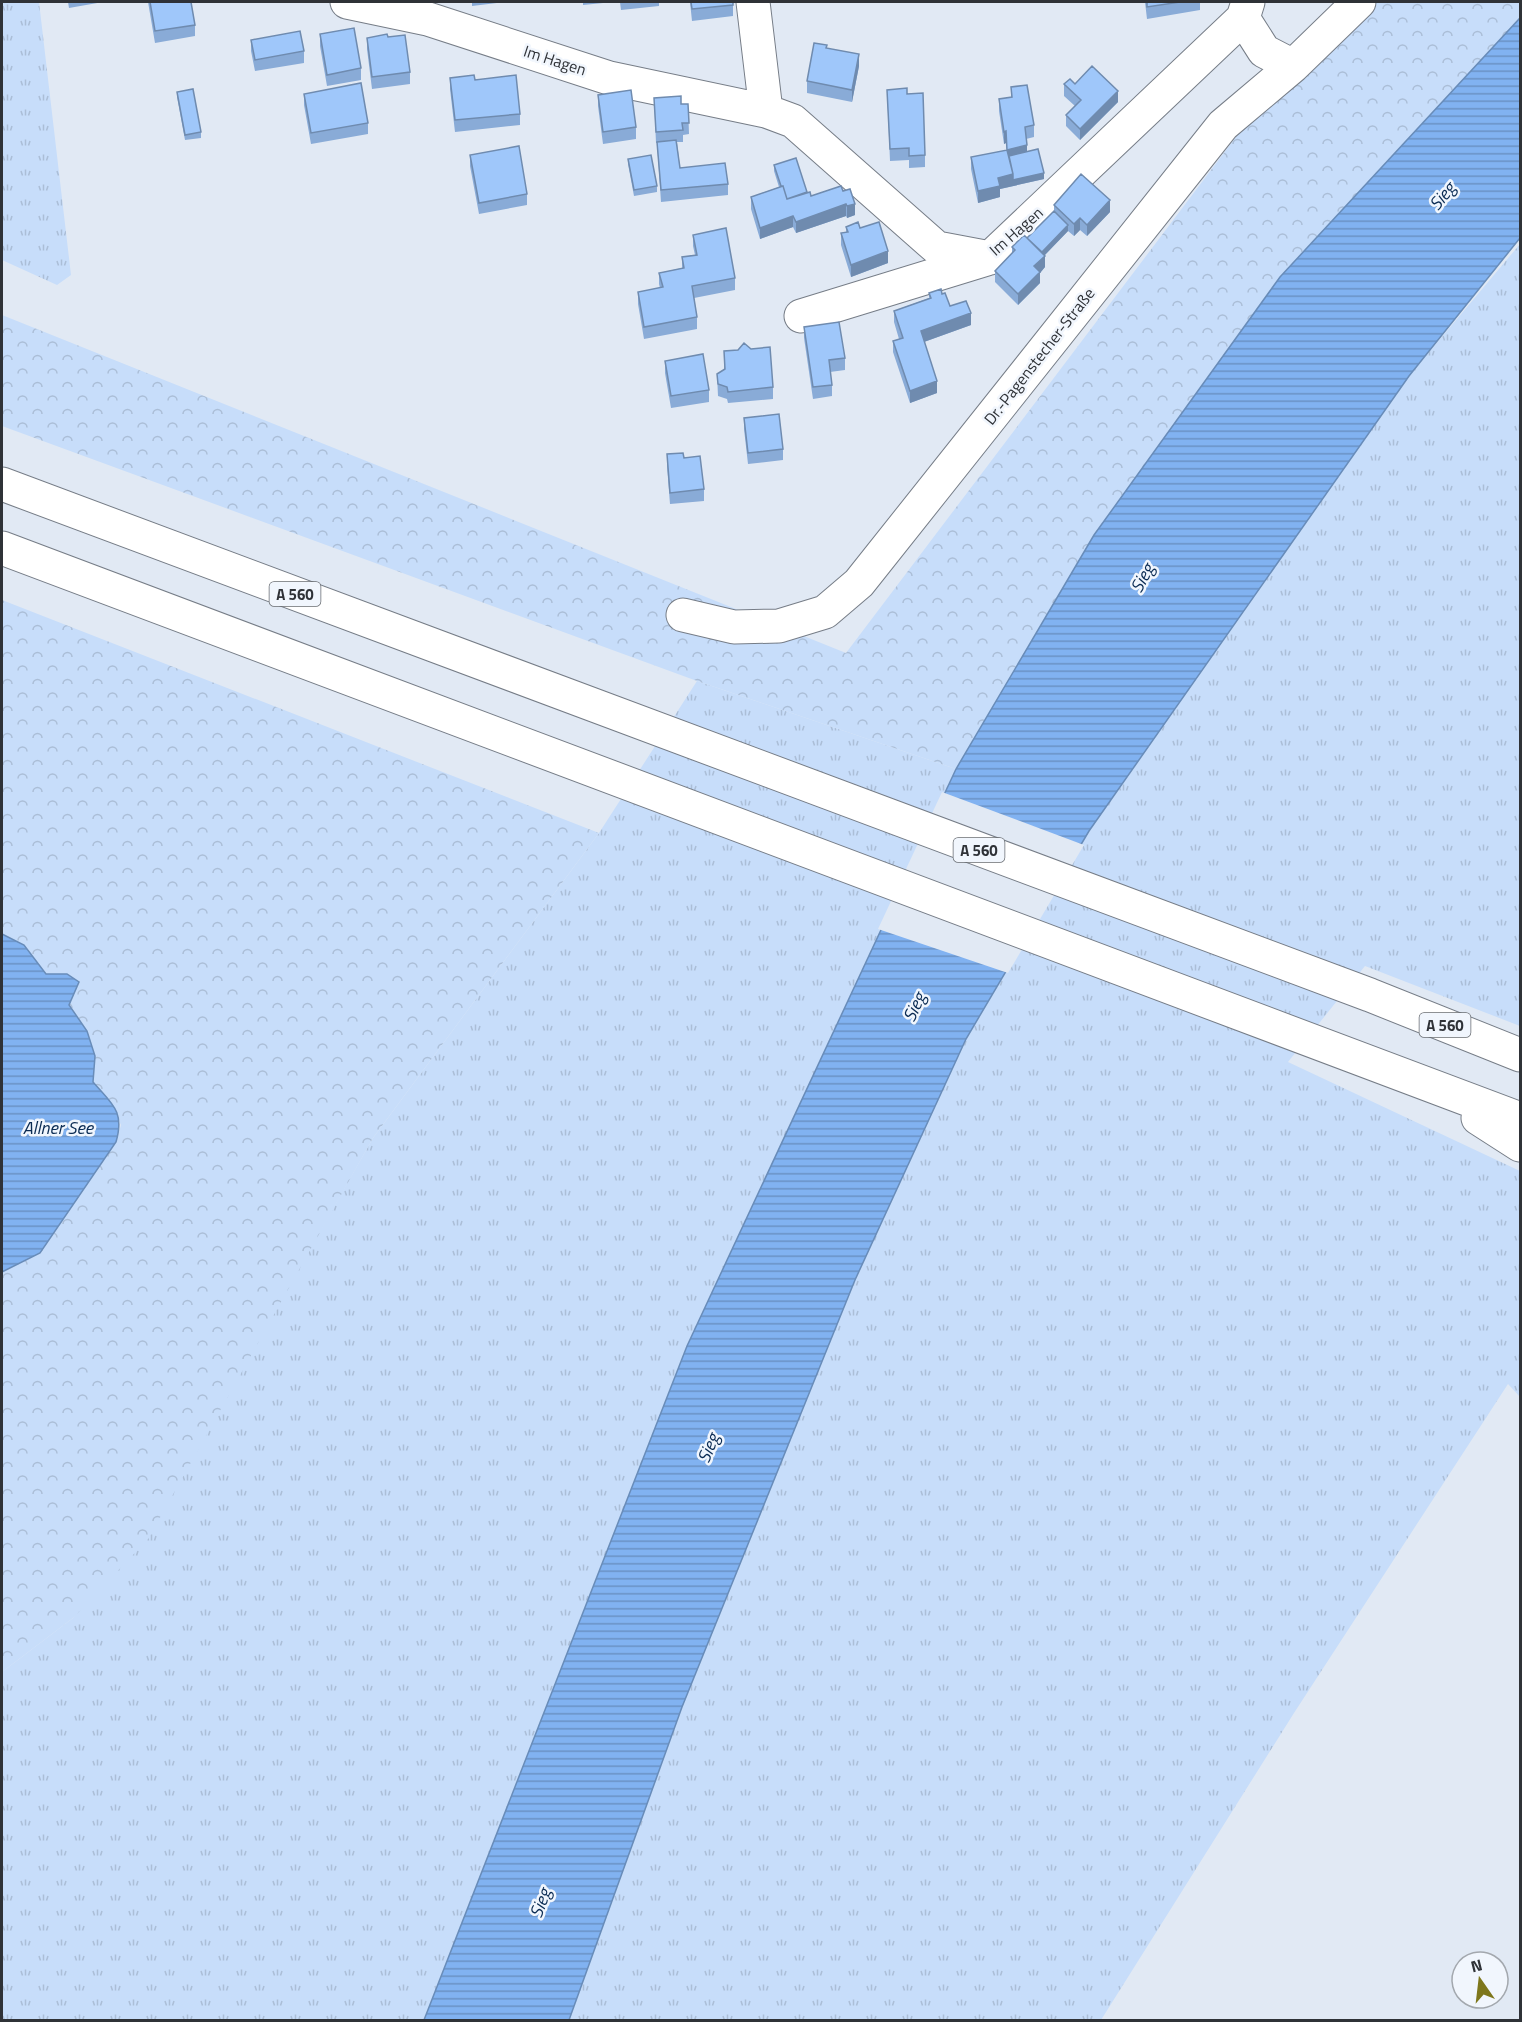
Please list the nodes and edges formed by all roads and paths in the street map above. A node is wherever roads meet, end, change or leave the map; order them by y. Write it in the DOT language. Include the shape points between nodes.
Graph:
graph roads {
  1 [pos="347,2"];
  2 [pos="753,2"];
  3 [pos="1359,2"];
  4 [pos="1245,10"];
  5 [pos="1293,66"];
  6 [pos="766,111"];
  7 [pos="990,258"];
  8 [pos="801,316"];
  9 [pos="2,484"];
  10 [pos="2,548"];
  11 [pos="683,615"];
  12 [pos="1521,1055"];
  13 [pos="1415,1079"];
  14 [pos="1521,1119"];
  15 [pos="1521,1145"];
  1 -- 6 [label="main road, Im Hagen" via="428,19 609,78"];
  2 -- 6 [label="main road"];
  3 -- 5 [label="main road, Dr.-Pagenstecher-Straße"];
  4 -- 5 [label="main road" via="1264,51"];
  4 -- 7 [label="main road, Im Hagen"];
  5 -- 11 [label="main road, Dr.-Pagenstecher-Straße" via="1223,124 859,583 825,612 779,626 734,627"];
  6 -- 7 [label="main road, Im Hagen" via="793,121 938,248"];
  7 -- 8 [label="main road"];
  9 -- 12 [label="main road, A 560" via="1370,995"];
  10 -- 13 [label="main road"];
  13 -- 14 [label="main road"];
  13 -- 15 [label="main road"];
}
